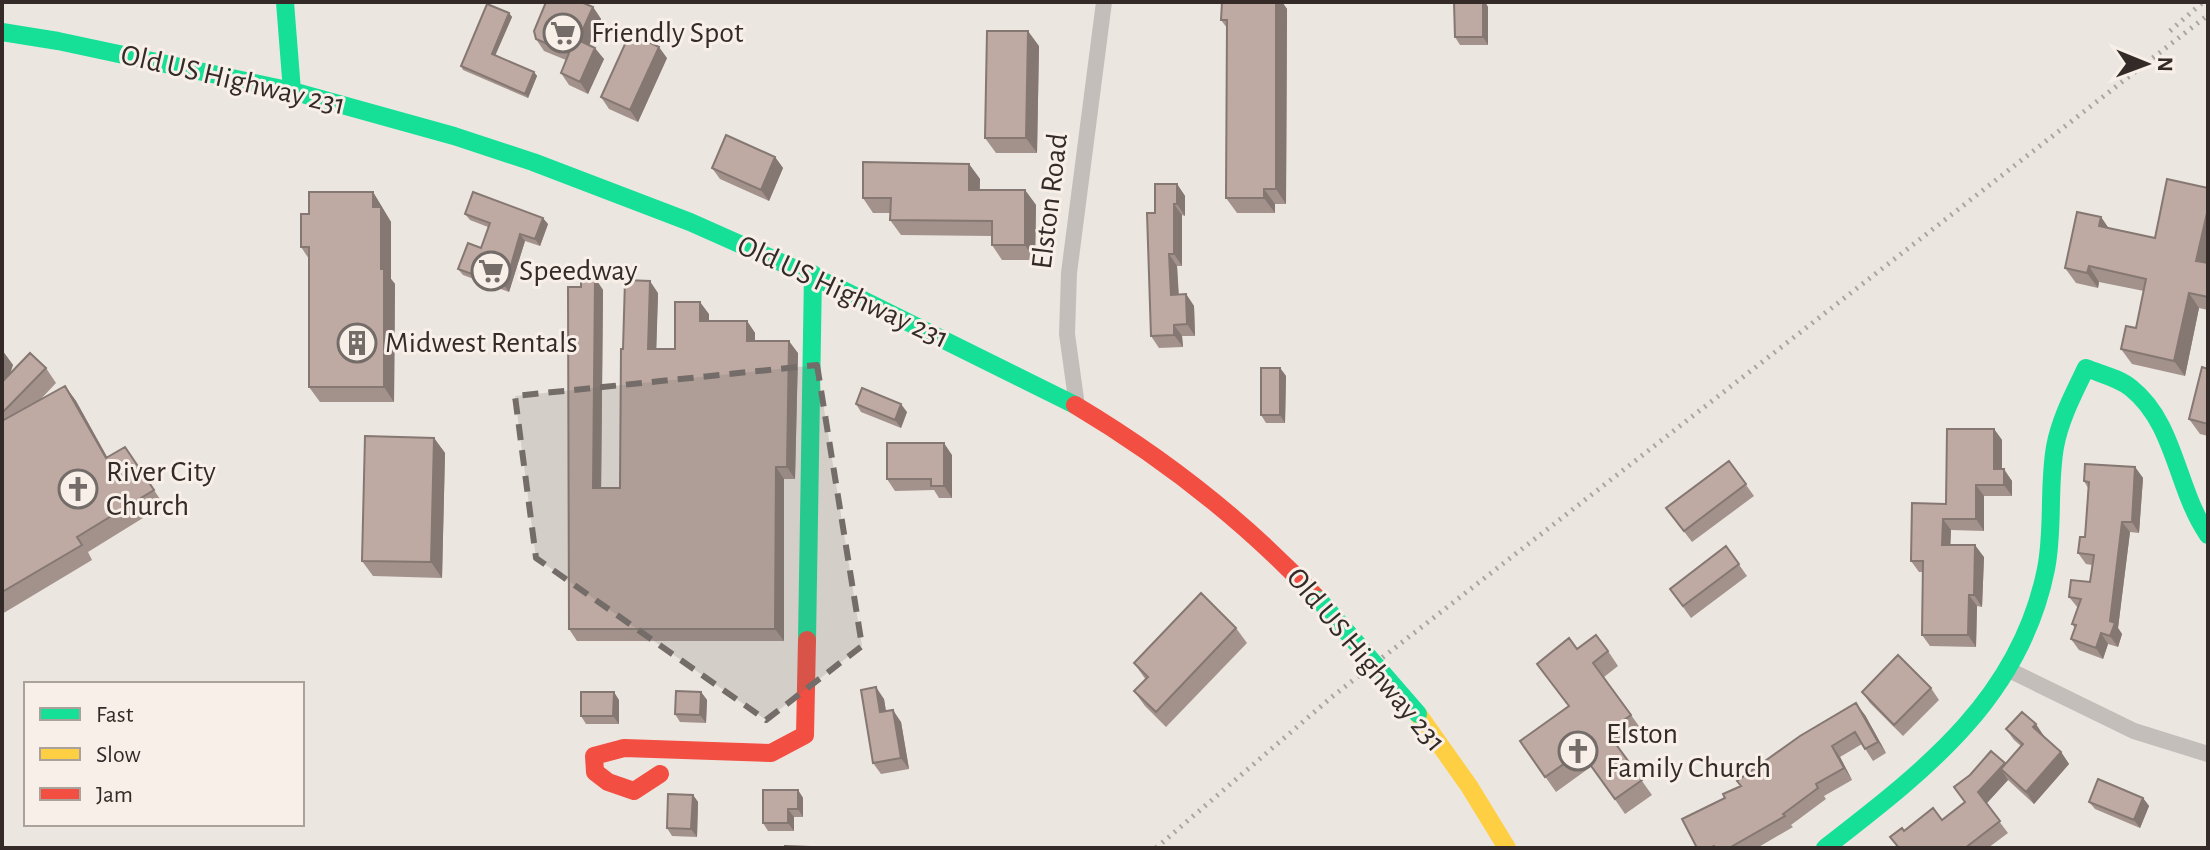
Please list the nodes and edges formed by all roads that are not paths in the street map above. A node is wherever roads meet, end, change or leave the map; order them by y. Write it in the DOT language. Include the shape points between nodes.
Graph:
graph roads {
  1 [pos="285,2"];
  2 [pos="1104,2"];
  3 [pos="2,32"];
  4 [pos="292,91"];
  5 [pos="813,274"];
  6 [pos="1077,406"];
  7 [pos="2208,535"];
  8 [pos="2009,670"];
  9 [pos="2208,754"];
  10 [pos="660,774"];
  11 [pos="1507,848"];
  12 [pos="1825,848"];
  1 -- 4 [label="street"];
  2 -- 6 [label="street, Elston Road" via="1069,273 1067,334"];
  3 -- 4 [label="street, Old US Highway 231"];
  4 -- 5 [label="street, Old US Highway 231" via="536,162"];
  5 -- 6 [label="street, Old US Highway 231"];
  5 -- 10 [label="street" via="805,735 771,753 624,748 594,756 595,772 634,791"];
  6 -- 11 [label="street, Old US Highway 231, bridge" via="1233,515 1298,576 1418,714"];
  7 -- 8 [label="street" via="2192,512 2172,447 2151,410 2130,387 2086,368 2055,447 2042,588"];
  8 -- 9 [label="street" via="2134,731"];
  8 -- 12 [label="street" via="1947,750"];
}
